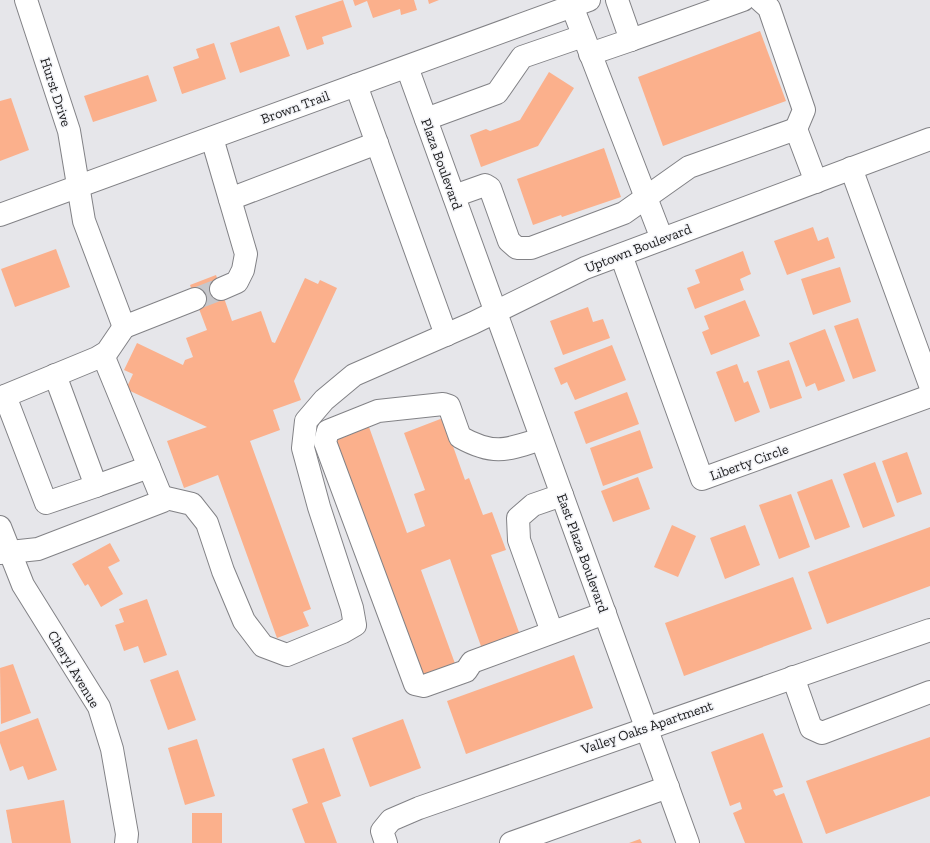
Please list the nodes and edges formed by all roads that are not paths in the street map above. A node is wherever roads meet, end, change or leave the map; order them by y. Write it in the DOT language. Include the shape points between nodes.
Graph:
graph roads {
  1 [pos="26,0"];
  2 [pos="617,0"];
  3 [pos="743,0"];
  4 [pos="760,0"];
  5 [pos="580,3"];
  6 [pos="632,40"];
  7 [pos="586,45"];
  8 [pos="407,67"];
  9 [pos="356,85"];
  10 [pos="426,119"];
  11 [pos="796,129"];
  12 [pos="212,138"];
  13 [pos="930,139"];
  14 [pos="377,143"];
  15 [pos="851,168"];
  16 [pos="816,182"];
  17 [pos="78,187"];
  18 [pos="454,196"];
  19 [pos="230,199"];
  20 [pos="646,200"];
  21 [pos="0,215"];
  22 [pos="662,239"];
  23 [pos="621,255"];
  24 [pos="477,262"];
  25 [pos="221,289"];
  26 [pos="195,299"];
  27 [pos="496,313"];
  28 [pos="124,327"];
  29 [pos="446,335"];
  30 [pos="103,354"];
  31 [pos="55,375"];
  32 [pos="930,385"];
  33 [pos="930,396"];
  34 [pos="2,397"];
  35 [pos="542,439"];
  36 [pos="149,467"];
  37 [pos="96,486"];
  38 [pos="562,495"];
  39 [pos="162,497"];
  40 [pos="0,527"];
  41 [pos="5,552"];
  42 [pos="604,613"];
  43 [pos="930,630"];
  44 [pos="552,632"];
  45 [pos="793,677"];
  46 [pos="930,692"];
  47 [pos="646,728"];
  48 [pos="668,787"];
  49 [pos="126,843"];
  50 [pos="386,843"];
  51 [pos="511,843"];
  52 [pos="688,843"];
  1 -- 17 [label="street, Hurst Drive" via="69,131"];
  2 -- 6 [label="street"];
  3 -- 6 [label="street"];
  4 -- 11 [label="street" via="769,8 804,110"];
  5 -- 7 [label="street"];
  5 -- 8 [label="street, Brown Trail"];
  6 -- 7 [label="street"];
  7 -- 10 [label="street" via="522,57 497,93"];
  7 -- 20 [label="street"];
  8 -- 9 [label="street, Brown Trail"];
  8 -- 10 [label="street, Plaza Boulevard"];
  9 -- 12 [label="street, Brown Trail"];
  9 -- 14 [label="street"];
  10 -- 18 [label="street, Plaza Boulevard"];
  11 -- 16 [label="street"];
  11 -- 20 [label="street" via="689,167"];
  12 -- 17 [label="street, Brown Trail"];
  12 -- 19 [label="street"];
  13 -- 15 [label="street, Uptown Boulevard"];
  14 -- 19 [label="street"];
  14 -- 29 [label="street"];
  15 -- 16 [label="street, Uptown Boulevard"];
  15 -- 32 [label="street"];
  16 -- 22 [label="street, Uptown Boulevard"];
  17 -- 21 [label="street, Brown Trail"];
  17 -- 28 [label="street, Hurst Drive" via="84,221"];
  18 -- 20 [label="street" via="485,186 490,188 509,241 517,248 531,248 624,213"];
  18 -- 24 [label="street, Plaza Boulevard"];
  19 -- 25 [label="street" via="246,254 238,282"];
  20 -- 22 [label="street"];
  22 -- 23 [label="street, Uptown Boulevard"];
  23 -- 27 [label="street, Uptown Boulevard" via="535,291"];
  23 -- 33 [label="street, Liberty Circle" via="702,479"];
  24 -- 27 [label="street, East Plaza Boulevard"];
  26 -- 28 [label="street"];
  27 -- 29 [label="street, Uptown Boulevard"];
  27 -- 35 [label="street, East Plaza Boulevard"];
  28 -- 30 [label="street" via="117,340"];
  29 -- 39 [label="street, Uptown Boulevard" via="354,375 324,400 306,421 303,448 355,625 343,632 287,654 263,646 244,620 223,571 207,523 192,504"];
  30 -- 31 [label="street"];
  30 -- 36 [label="street"];
  31 -- 34 [label="street"];
  31 -- 37 [label="street"];
  34 -- 37 [label="street" via="46,503"];
  35 -- 38 [label="street, East Plaza Boulevard"];
  35 -- 44 [label="street" via="506,450 475,445 460,437 449,406 443,404 378,411 328,431 326,442 415,684 424,686 466,671 472,662"];
  36 -- 37 [label="street"];
  36 -- 39 [label="street"];
  38 -- 42 [label="street, East Plaza Boulevard"];
  38 -- 44 [label="street" via="533,505 518,518 518,540"];
  39 -- 41 [label="street" via="163,501 38,549"];
  40 -- 41 [label="street, Cheryl Avenue"];
  41 -- 49 [label="street, Cheryl Avenue" via="98,707 112,749 127,834"];
  42 -- 44 [label="street"];
  42 -- 47 [label="street, East Plaza Boulevard"];
  43 -- 45 [label="street, Valley Oaks Apartment"];
  45 -- 46 [label="street" via="811,728 822,733"];
  45 -- 47 [label="street, Valley Oaks Apartment"];
  47 -- 48 [label="street, East Plaza Boulevard"];
  47 -- 50 [label="street, Valley Oaks Apartment" via="391,820 382,831"];
  48 -- 51 [label="street"];
  48 -- 52 [label="street, East Plaza Boulevard"];
}
